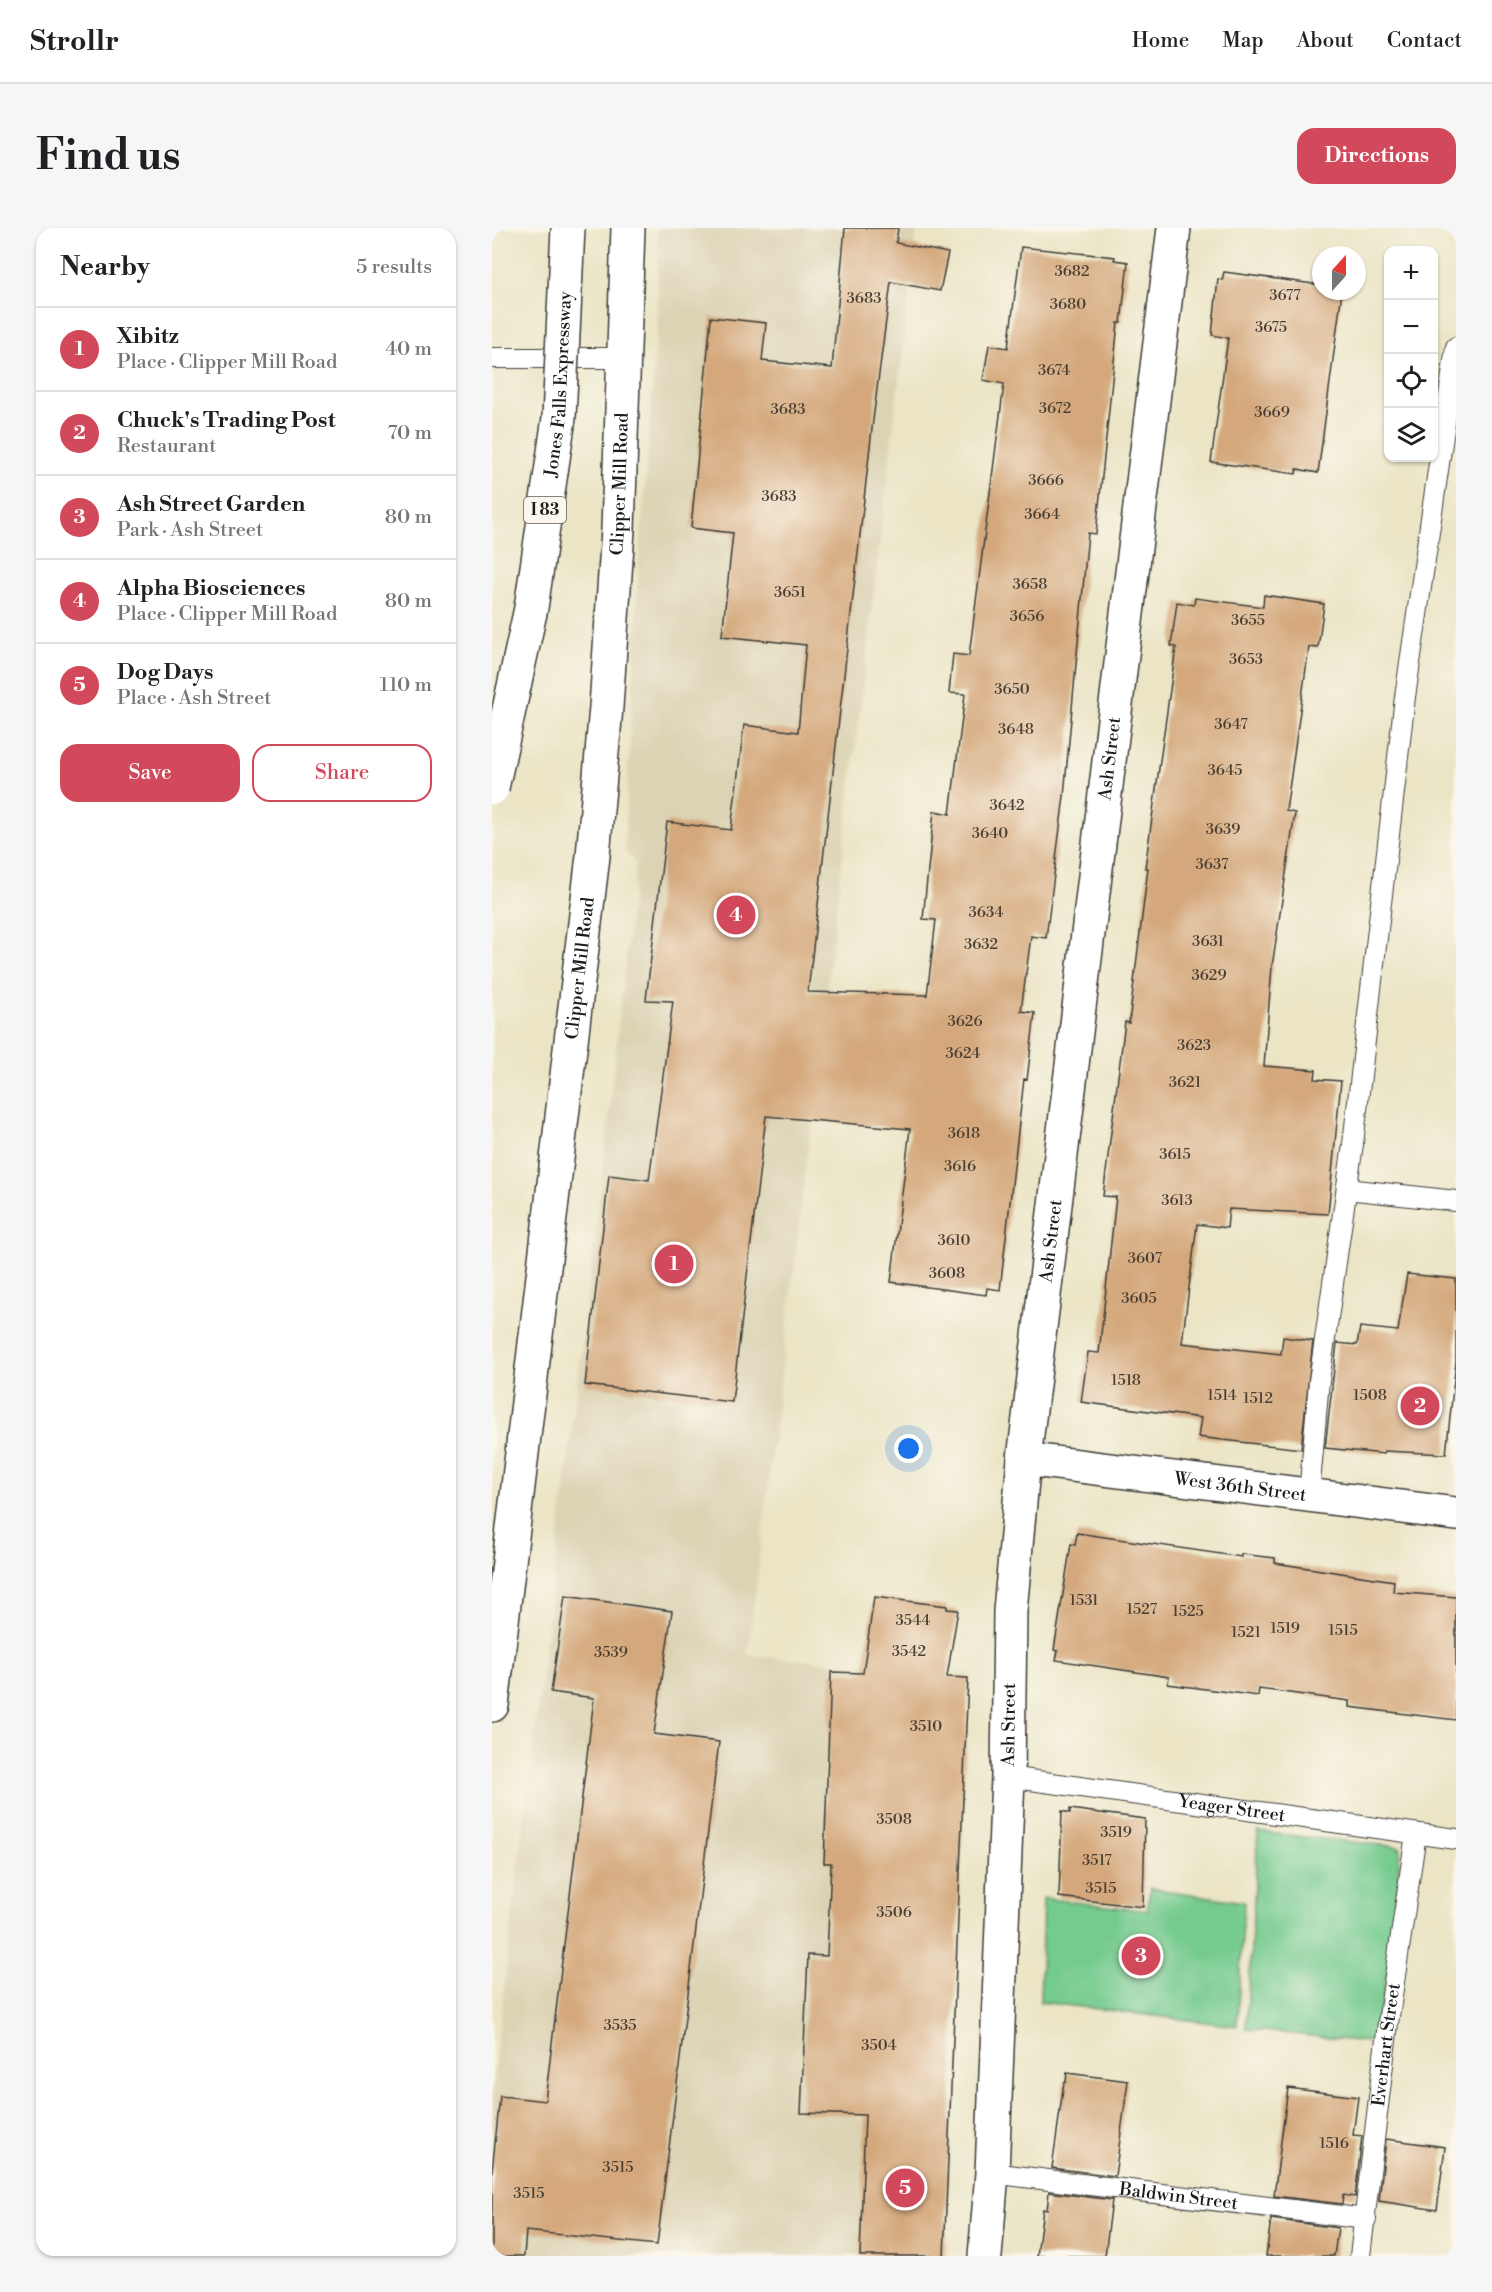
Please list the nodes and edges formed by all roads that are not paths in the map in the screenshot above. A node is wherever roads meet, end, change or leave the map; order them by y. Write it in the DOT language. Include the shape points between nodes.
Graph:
graph roads {
  1 [pos="568,228"];
  2 [pos="628,228"];
  3 [pos="1174,228"];
  4 [pos="1456,346"];
  5 [pos="492,358"];
  6 [pos="626,358"];
  7 [pos="492,789"];
  8 [pos="1347,1188"];
  9 [pos="1456,1201"];
  10 [pos="1024,1458"];
  11 [pos="1309,1495"];
  12 [pos="1456,1514"];
  13 [pos="492,1706"];
  14 [pos="1008,1777"];
  15 [pos="1416,1834"];
  16 [pos="1456,1839"];
  17 [pos="992,2173"];
  18 [pos="1366,2219"];
  19 [pos="985,2256"];
  20 [pos="1360,2256"];
  1 -- 7 [label="main road, Jones Falls Expressway / I 83, bridge" via="559,418 531,608"];
  2 -- 6 [label="main road, Clipper Mill Road"];
  3 -- 10 [label="main road, Ash Street"];
  4 -- 8 [label="lane" via="1405,697"];
  5 -- 6 [label="lane"];
  6 -- 13 [label="main road, Clipper Mill Road" via="618,542 594,845"];
  8 -- 9 [label="lane"];
  8 -- 11 [label="lane" via="1319,1381"];
  10 -- 11 [label="main road, West 36th Street"];
  10 -- 14 [label="main road, Ash Street" via="1010,1611"];
  11 -- 12 [label="main road, West 36th Street"];
  14 -- 15 [label="lane, Yeager Street"];
  14 -- 17 [label="main road, Ash Street"];
  15 -- 16 [label="lane, Yeager Street"];
  15 -- 18 [label="lane, Everhart Street" via="1388,2023"];
  17 -- 18 [label="lane, Baldwin Street"];
  17 -- 19 [label="main road, Ash Street"];
  18 -- 20 [label="lane, Everhart Street"];
}
